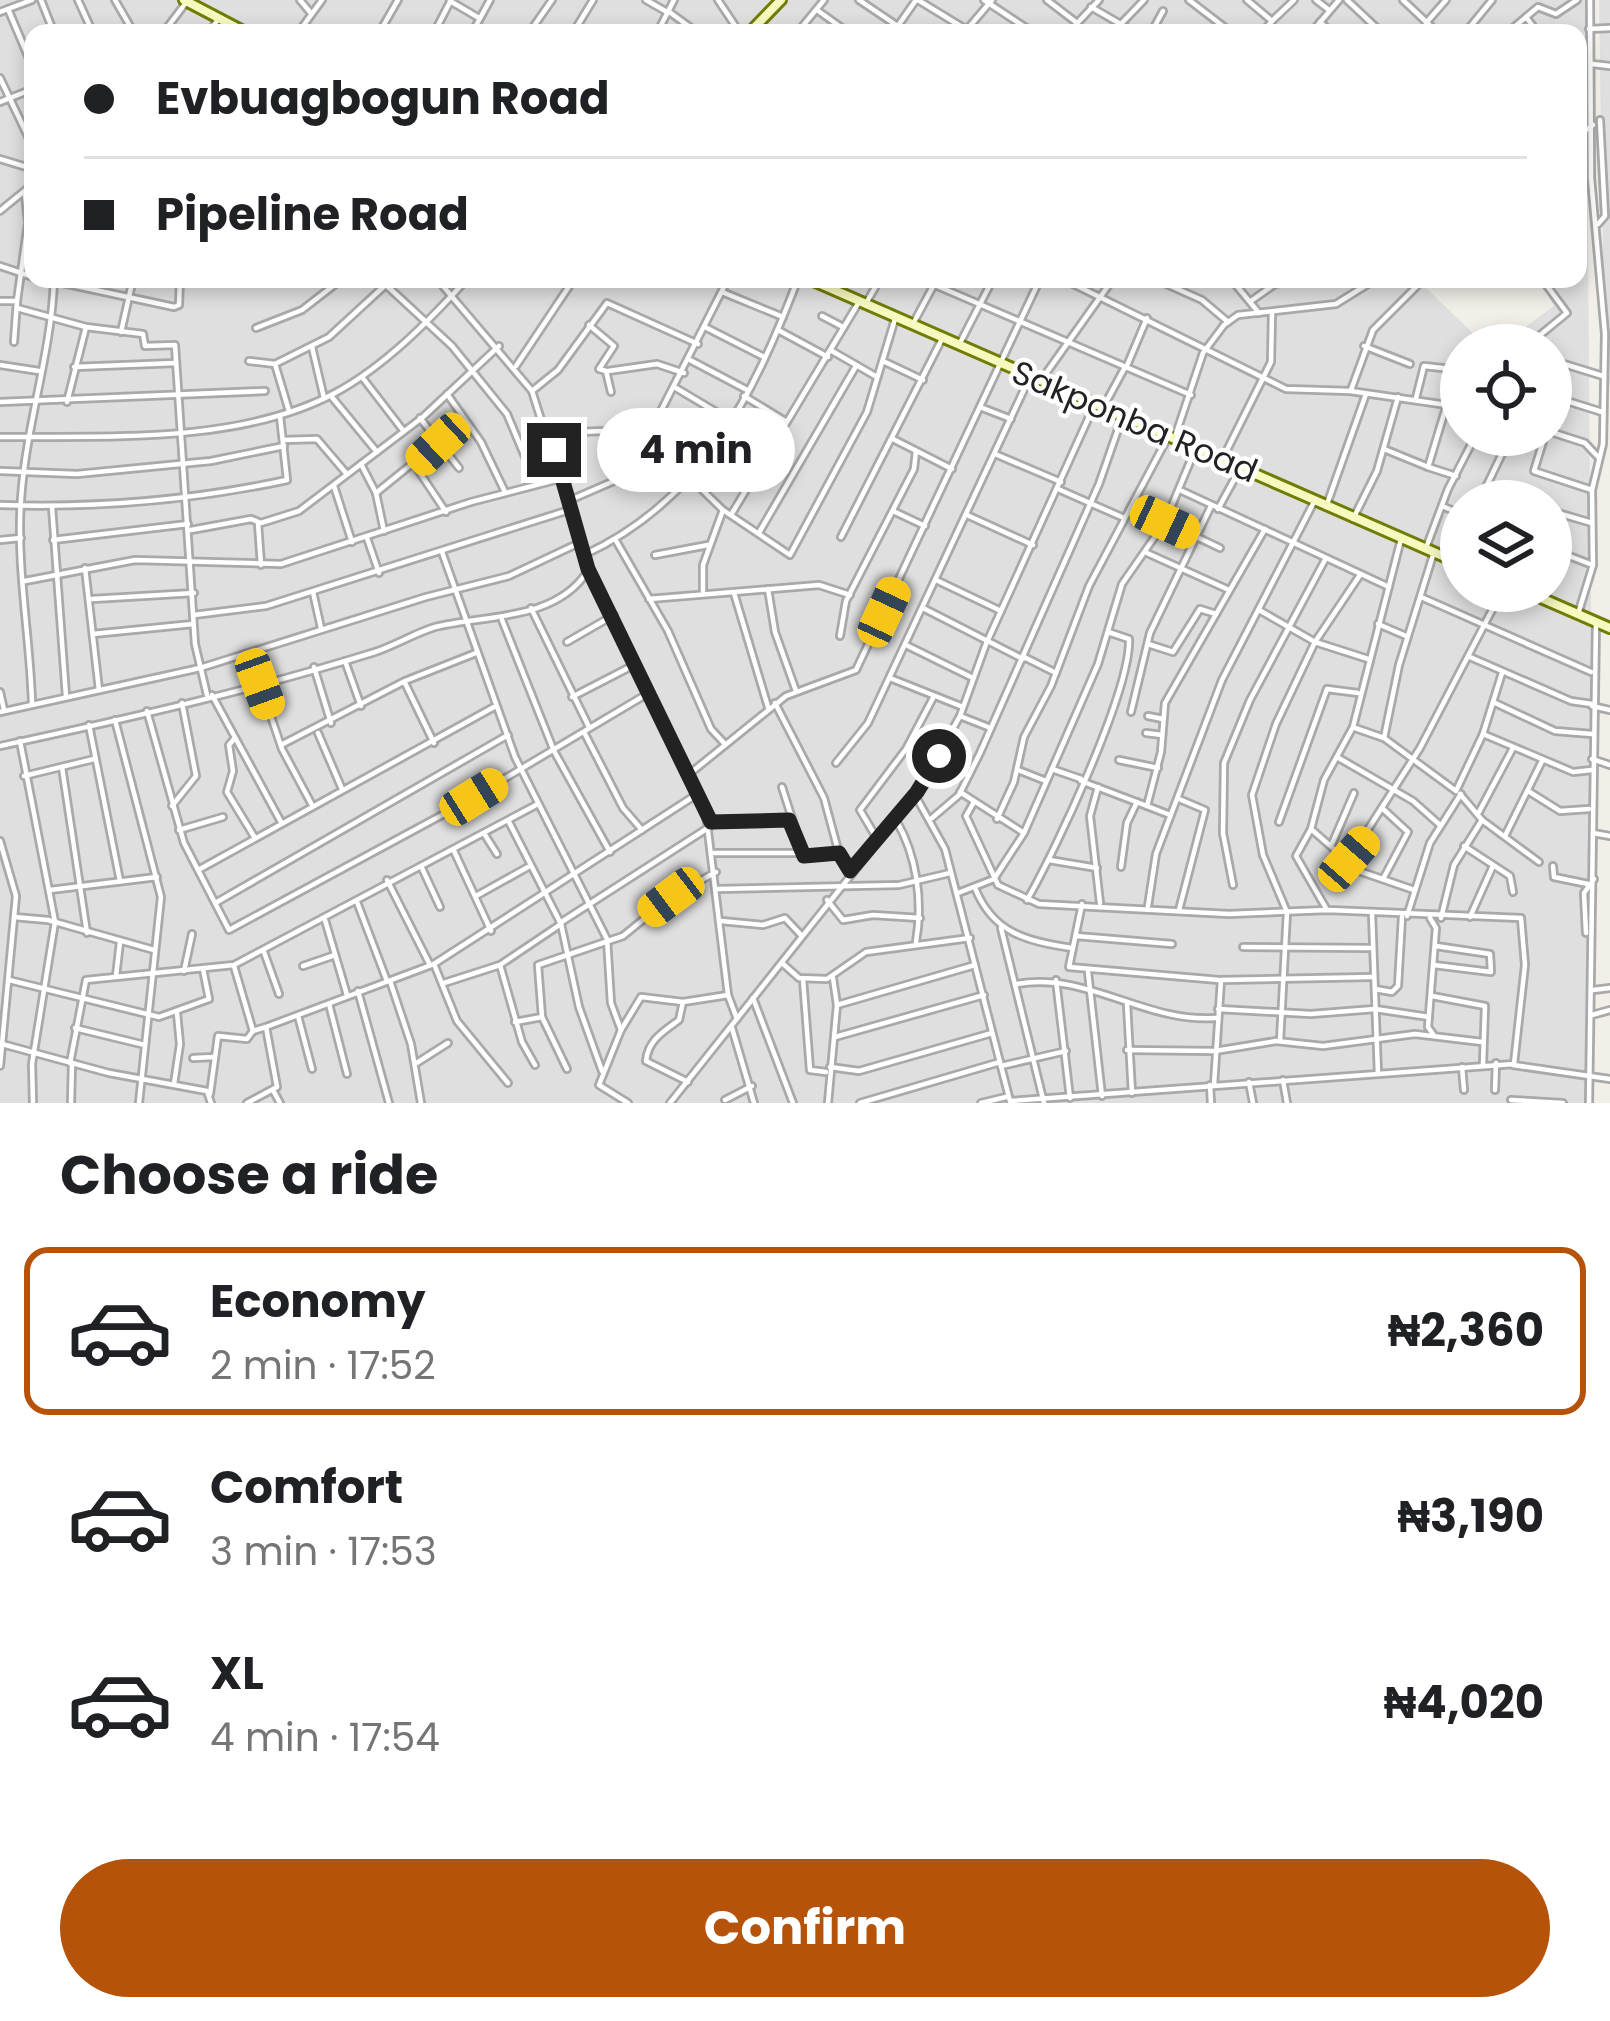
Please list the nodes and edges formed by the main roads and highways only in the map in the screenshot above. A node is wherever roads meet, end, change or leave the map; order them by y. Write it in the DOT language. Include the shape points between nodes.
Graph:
graph roads {
  1 [pos="190,2"];
  2 [pos="776,2"];
  3 [pos="228,24"];
  4 [pos="753,24"];
  5 [pos="829,288"];
  6 [pos="1440,555"];
  7 [pos="1572,611"];
  8 [pos="1610,628"];
  1 -- 3 [label="main road"];
  2 -- 4 [label="main road"];
  5 -- 6 [label="main road, Sakponba Road"];
  7 -- 8 [label="main road"];
}
